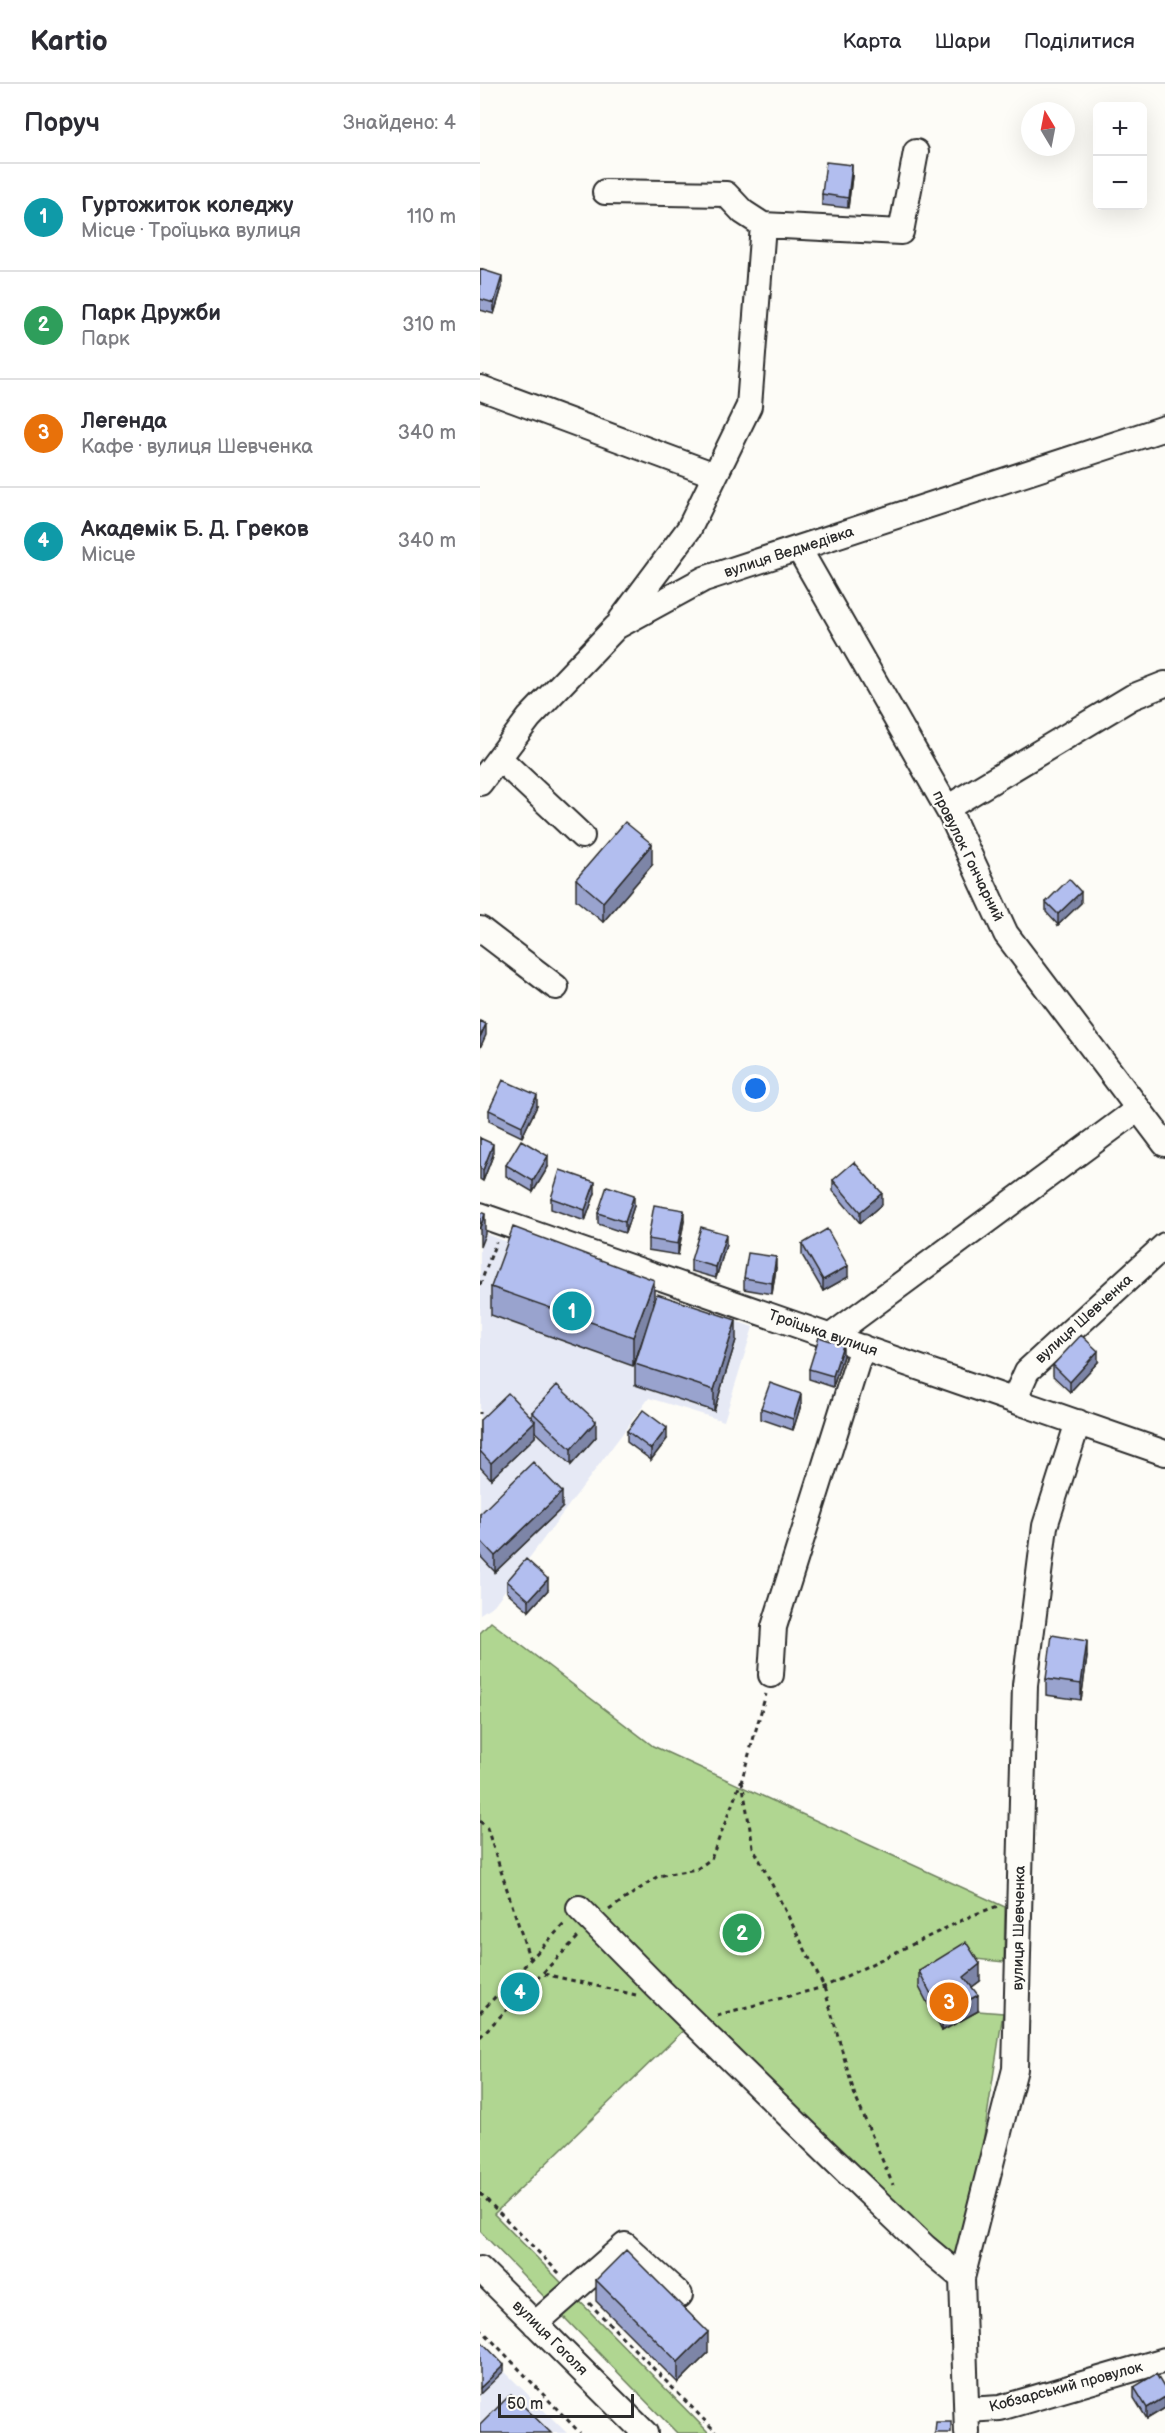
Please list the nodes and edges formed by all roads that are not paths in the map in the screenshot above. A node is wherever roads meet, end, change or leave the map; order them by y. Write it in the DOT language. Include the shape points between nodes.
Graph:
graph roads {
  1 [pos="916,152"];
  2 [pos="605,192"];
  3 [pos="763,225"];
  4 [pos="481,388"];
  5 [pos="1165,428"];
  6 [pos="715,475"];
  7 [pos="800,549"];
  8 [pos="616,627"];
  9 [pos="1165,684"];
  10 [pos="499,758"];
  11 [pos="480,783"];
  12 [pos="946,808"];
  13 [pos="582,836"];
  14 [pos="480,929"];
  15 [pos="556,987"];
  16 [pos="1138,1109"];
  17 [pos="1165,1144"];
  18 [pos="480,1215"];
  19 [pos="1165,1245"];
  20 [pos="831,1336"];
  21 [pos="862,1347"];
  22 [pos="1014,1400"];
  23 [pos="1078,1422"];
  24 [pos="1165,1453"];
  25 [pos="771,1675"];
  26 [pos="586,1914"];
  27 [pos="480,2269"];
  28 [pos="962,2278"];
  29 [pos="680,2295"];
  30 [pos="535,2324"];
  31 [pos="1165,2360"];
  32 [pos="967,2422"];
  33 [pos="645,2433"];
  1 -- 3 [label="street" via="901,232"];
  2 -- 3 [label="street" via="726,194"];
  3 -- 6 [label="street" via="749,406"];
  4 -- 6 [label="street"];
  5 -- 7 [label="street, вулиця Ведмедівка"];
  6 -- 8 [label="street" via="689,529"];
  7 -- 8 [label="street, вулиця Ведмедівка" via="704,579"];
  7 -- 12 [label="street, провулок Гончарний"];
  8 -- 10 [label="street, вулиця Ведмедівка" via="528,718"];
  9 -- 12 [label="street" via="1132,697"];
  10 -- 11 [label="street, вулиця Ведмедівка"];
  10 -- 13 [label="street"];
  12 -- 16 [label="street, провулок Гончарний" via="1006,934"];
  14 -- 15 [label="street"];
  16 -- 17 [label="street, провулок Гончарний"];
  16 -- 20 [label="street"];
  18 -- 20 [label="street, Троїцька вулиця"];
  19 -- 22 [label="street, вулиця Шевченка" via="1027,1371"];
  20 -- 21 [label="street, Троїцька вулиця"];
  21 -- 22 [label="street, Троїцька вулиця"];
  21 -- 25 [label="street" via="774,1627"];
  22 -- 23 [label="street, Троїцька вулиця"];
  23 -- 24 [label="street, Троїцька вулиця"];
  23 -- 28 [label="street, вулиця Шевченка" via="1045,1526 1025,1685 1015,2069"];
  26 -- 28 [label="street" via="661,1992 925,2247"];
  27 -- 30 [label="street, вулиця Гоголя"];
  28 -- 32 [label="street, вулиця Шевченка"];
  29 -- 30 [label="street" via="625,2245"];
  30 -- 33 [label="street, вулиця Гоголя"];
  31 -- 32 [label="street, Кобзарський провулок" via="1000,2408"];
}
